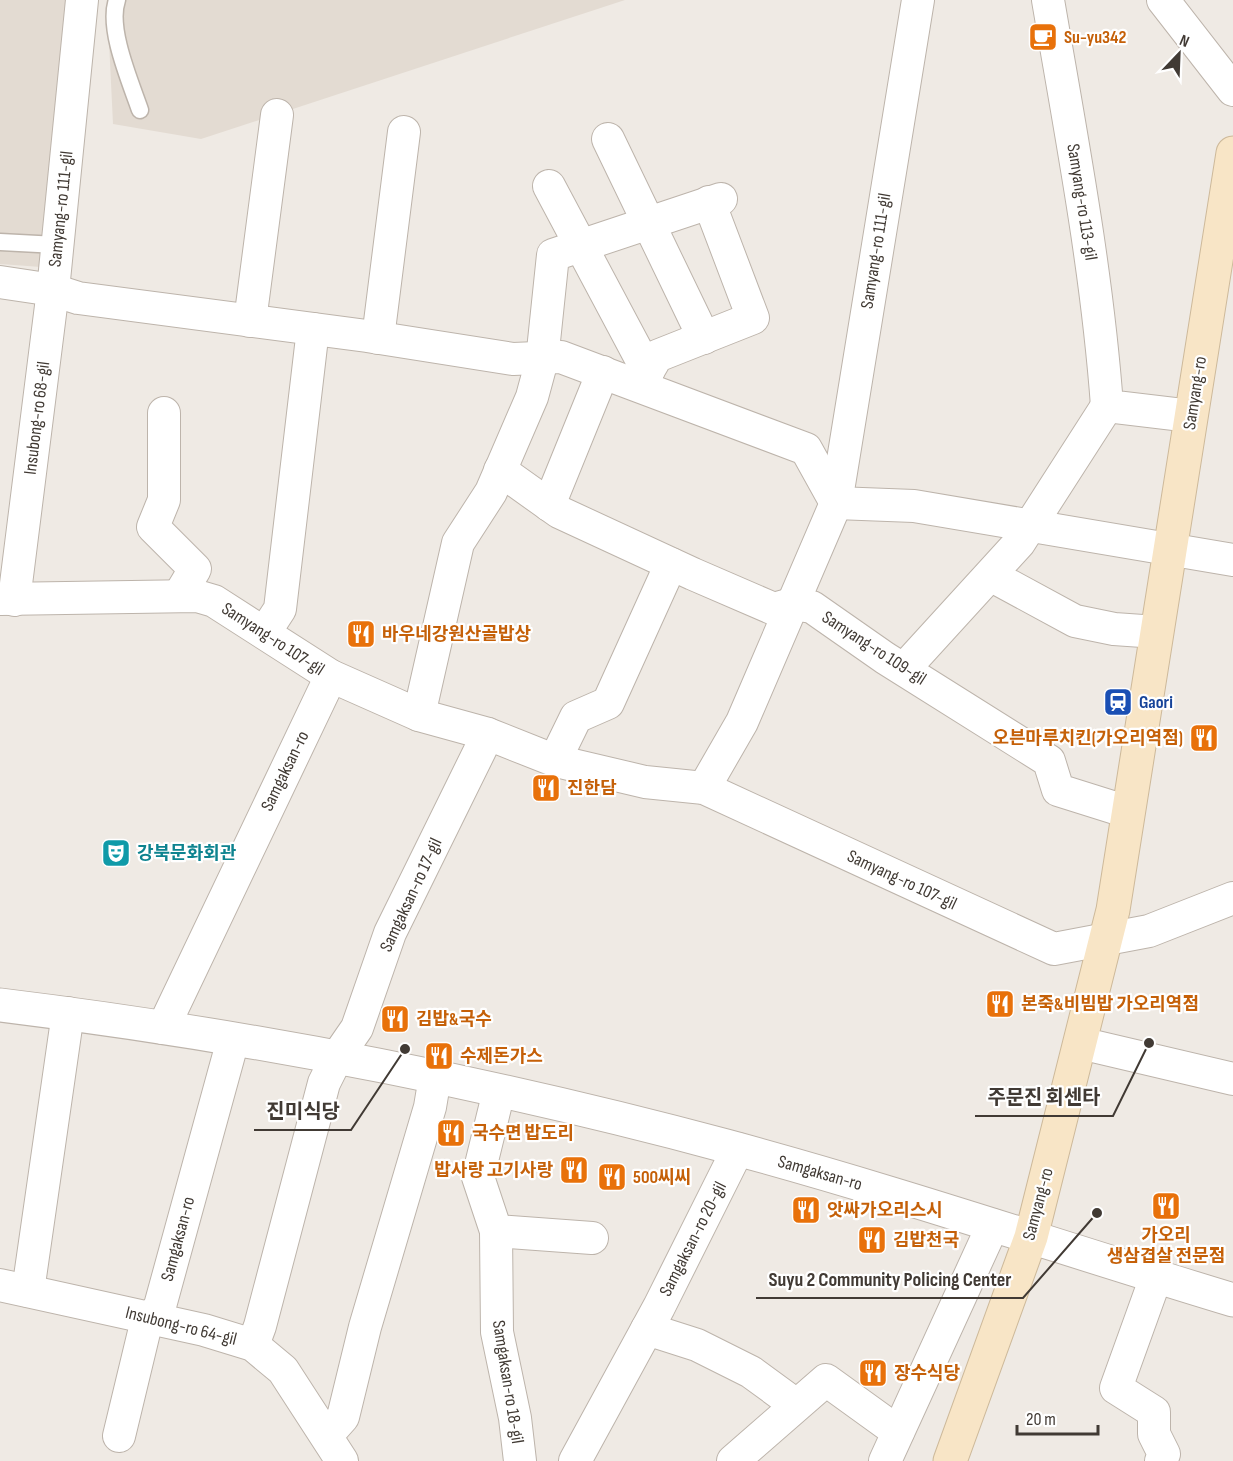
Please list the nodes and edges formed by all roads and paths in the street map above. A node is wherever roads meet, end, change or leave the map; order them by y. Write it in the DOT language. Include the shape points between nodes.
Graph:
graph roads {
  1 [pos="82,0"];
  2 [pos="117,0"];
  3 [pos="918,0"];
  4 [pos="1048,0"];
  5 [pos="1163,0"];
  6 [pos="1233,90"];
  7 [pos="140,110"];
  8 [pos="277,115"];
  9 [pos="404,132"];
  10 [pos="608,140"];
  11 [pos="1233,153"];
  12 [pos="549,186"];
  13 [pos="650,222"];
  14 [pos="0,242"];
  15 [pos="57,245"];
  16 [pos="582,245"];
  17 [pos="0,282"];
  18 [pos="52,290"];
  19 [pos="250,321"];
  20 [pos="313,329"];
  21 [pos="378,338"];
  22 [pos="704,338"];
  23 [pos="542,360"];
  24 [pos="603,372"];
  25 [pos="644,379"];
  26 [pos="1107,406"];
  27 [pos="164,413"];
  28 [pos="1191,416"];
  29 [pos="500,470"];
  30 [pos="836,502"];
  31 [pos="549,505"];
  32 [pos="1029,525"];
  33 [pos="1170,549"];
  34 [pos="1233,560"];
  35 [pos="671,564"];
  36 [pos="992,576"];
  37 [pos="180,594"];
  38 [pos="7,599"];
  39 [pos="792,604"];
  40 [pos="265,632"];
  41 [pos="1157,632"];
  42 [pos="904,669"];
  43 [pos="331,676"];
  44 [pos="419,715"];
  45 [pos="488,735"];
  46 [pos="555,760"];
  47 [pos="704,788"];
  48 [pos="1128,812"];
  49 [pos="1233,898"];
  50 [pos="1106,940"];
  51 [pos="0,1005"];
  52 [pos="68,1013"];
  53 [pos="163,1028"];
  54 [pos="233,1040"];
  55 [pos="1080,1042"];
  56 [pos="337,1057"];
  57 [pos="435,1077"];
  58 [pos="1233,1079"];
  59 [pos="499,1091"];
  60 [pos="738,1149"];
  61 [pos="993,1224"];
  62 [pos="496,1231"];
  63 [pos="1030,1237"];
  64 [pos="592,1238"];
  65 [pos="1156,1277"];
  66 [pos="14,1288"];
  67 [pos="1233,1300"];
  68 [pos="153,1317"];
  69 [pos="647,1329"];
  70 [pos="253,1345"];
  71 [pos="796,1405"];
  72 [pos="898,1432"];
  73 [pos="119,1436"];
  74 [pos="335,1448"];
  75 [pos="520,1461"];
  76 [pos="575,1461"];
  77 [pos="733,1461"];
  78 [pos="885,1461"];
  79 [pos="950,1461"];
  80 [pos="1161,1461"];
  1 -- 15 [label="street, Samyang-ro 111-gil"];
  2 -- 7 [label="lane" via="116,30"];
  3 -- 30 [label="street, Samyang-ro 111-gil"];
  4 -- 26 [label="street, Samyang-ro 113-gil" via="1087,225"];
  5 -- 6 [label="street"];
  8 -- 19 [label="street"];
  9 -- 21 [label="street"];
  10 -- 13 [label="street"];
  11 -- 28 [label="main road, Samyang-ro"];
  12 -- 16 [label="street"];
  13 -- 16 [label="street"];
  13 -- 22 [label="street"];
  13 -- 22 [label="street" via="715,201 753,318"];
  14 -- 15 [label="lane"];
  15 -- 18 [label="street, Samyang-ro 111-gil"];
  16 -- 23 [label="street" via="553,255"];
  16 -- 25 [label="street"];
  17 -- 18 [label="street"];
  18 -- 19 [label="street, Samyang-ro 111-gil" via="78,298"];
  18 -- 38 [label="street, Insubong-ro 68-gil"];
  19 -- 20 [label="street, Samyang-ro 111-gil"];
  20 -- 21 [label="street, Samyang-ro 111-gil"];
  20 -- 40 [label="street" via="280,609"];
  21 -- 23 [label="street, Samyang-ro 111-gil"];
  22 -- 25 [label="street" via="657,356"];
  23 -- 24 [label="street, Samyang-ro 111-gil" via="561,357"];
  23 -- 29 [label="street" via="532,397"];
  24 -- 25 [label="street, Samyang-ro 111-gil"];
  24 -- 31 [label="street"];
  25 -- 30 [label="street, Samyang-ro 111-gil" via="806,449"];
  26 -- 28 [label="street"];
  26 -- 32 [label="street"];
  27 -- 37 [label="street" via="164,500 153,527 195,569"];
  28 -- 33 [label="main road, Samyang-ro"];
  29 -- 31 [label="street, Samyang-ro 109-gil"];
  29 -- 44 [label="street" via="491,492 458,543"];
  30 -- 32 [label="street" via="914,507"];
  30 -- 39 [label="street"];
  31 -- 35 [label="street, Samyang-ro 109-gil"];
  32 -- 33 [label="street"];
  32 -- 36 [label="street"];
  33 -- 34 [label="street"];
  33 -- 41 [label="main road, Samyang-ro"];
  35 -- 39 [label="street, Samyang-ro 109-gil" via="774,609"];
  35 -- 46 [label="street" via="608,703 576,717"];
  36 -- 41 [label="street" via="1075,621"];
  36 -- 42 [label="street"];
  37 -- 38 [label="street, Insubong-ro 68-gil"];
  37 -- 40 [label="street, Samyang-ro 107-gil" via="214,601"];
  39 -- 42 [label="street, Samyang-ro 109-gil" via="812,607"];
  39 -- 47 [label="street" via="742,722"];
  40 -- 43 [label="street, Samyang-ro 107-gil"];
  41 -- 48 [label="main road, Samyang-ro"];
  42 -- 48 [label="street, Samyang-ro 109-gil" via="1049,761 1058,790"];
  43 -- 44 [label="street, Samyang-ro 107-gil"];
  43 -- 53 [label="street, Samgaksan-ro"];
  44 -- 45 [label="street, Samyang-ro 107-gil"];
  45 -- 46 [label="street, Samyang-ro 107-gil"];
  45 -- 56 [label="street, Samgaksan-ro 17-gil" via="390,933 357,1028"];
  46 -- 47 [label="street, Samyang-ro 107-gil" via="645,782"];
  47 -- 50 [label="street, Samyang-ro 107-gil" via="1054,949"];
  48 -- 50 [label="main road, Samyang-ro"];
  49 -- 50 [label="street" via="1149,931"];
  50 -- 55 [label="main road, Samyang-ro"];
  51 -- 52 [label="street, Samgaksan-ro"];
  52 -- 53 [label="street, Samgaksan-ro"];
  52 -- 66 [label="street"];
  53 -- 54 [label="street, Samgaksan-ro"];
  54 -- 56 [label="street, Samgaksan-ro"];
  54 -- 68 [label="street, Samgaksan-ro" via="160,1306"];
  55 -- 58 [label="street"];
  55 -- 63 [label="main road, Samyang-ro"];
  56 -- 57 [label="street, Samgaksan-ro"];
  56 -- 70 [label="street" via="324,1083"];
  57 -- 59 [label="street, Samgaksan-ro"];
  57 -- 74 [label="street"];
  59 -- 60 [label="street, Samgaksan-ro"];
  59 -- 62 [label="street, Samgaksan-ro 18-gil" via="478,1177"];
  60 -- 61 [label="street, Samgaksan-ro"];
  60 -- 69 [label="street, Samgaksan-ro 20-gil"];
  61 -- 63 [label="street, Samgaksan-ro"];
  61 -- 72 [label="street"];
  62 -- 64 [label="street"];
  62 -- 75 [label="street, Samgaksan-ro 18-gil" via="497,1332"];
  63 -- 65 [label="street, Samgaksan-ro"];
  63 -- 79 [label="main road, Samyang-ro"];
  65 -- 67 [label="street, Samgaksan-ro"];
  65 -- 80 [label="street" via="1116,1388 1154,1412 1154,1434 1164,1454"];
  66 -- 68 [label="street, Insubong-ro 64-gil"];
  68 -- 70 [label="street, Insubong-ro 64-gil"];
  68 -- 73 [label="street, Samgaksan-ro" via="145,1328"];
  69 -- 71 [label="street" via="697,1345 742,1368"];
  69 -- 76 [label="street, Samgaksan-ro 20-gil"];
  70 -- 74 [label="street, Insubong-ro 64-gil" via="283,1370"];
  71 -- 72 [label="street" via="826,1380"];
  71 -- 77 [label="street"];
  72 -- 78 [label="street"];
}
